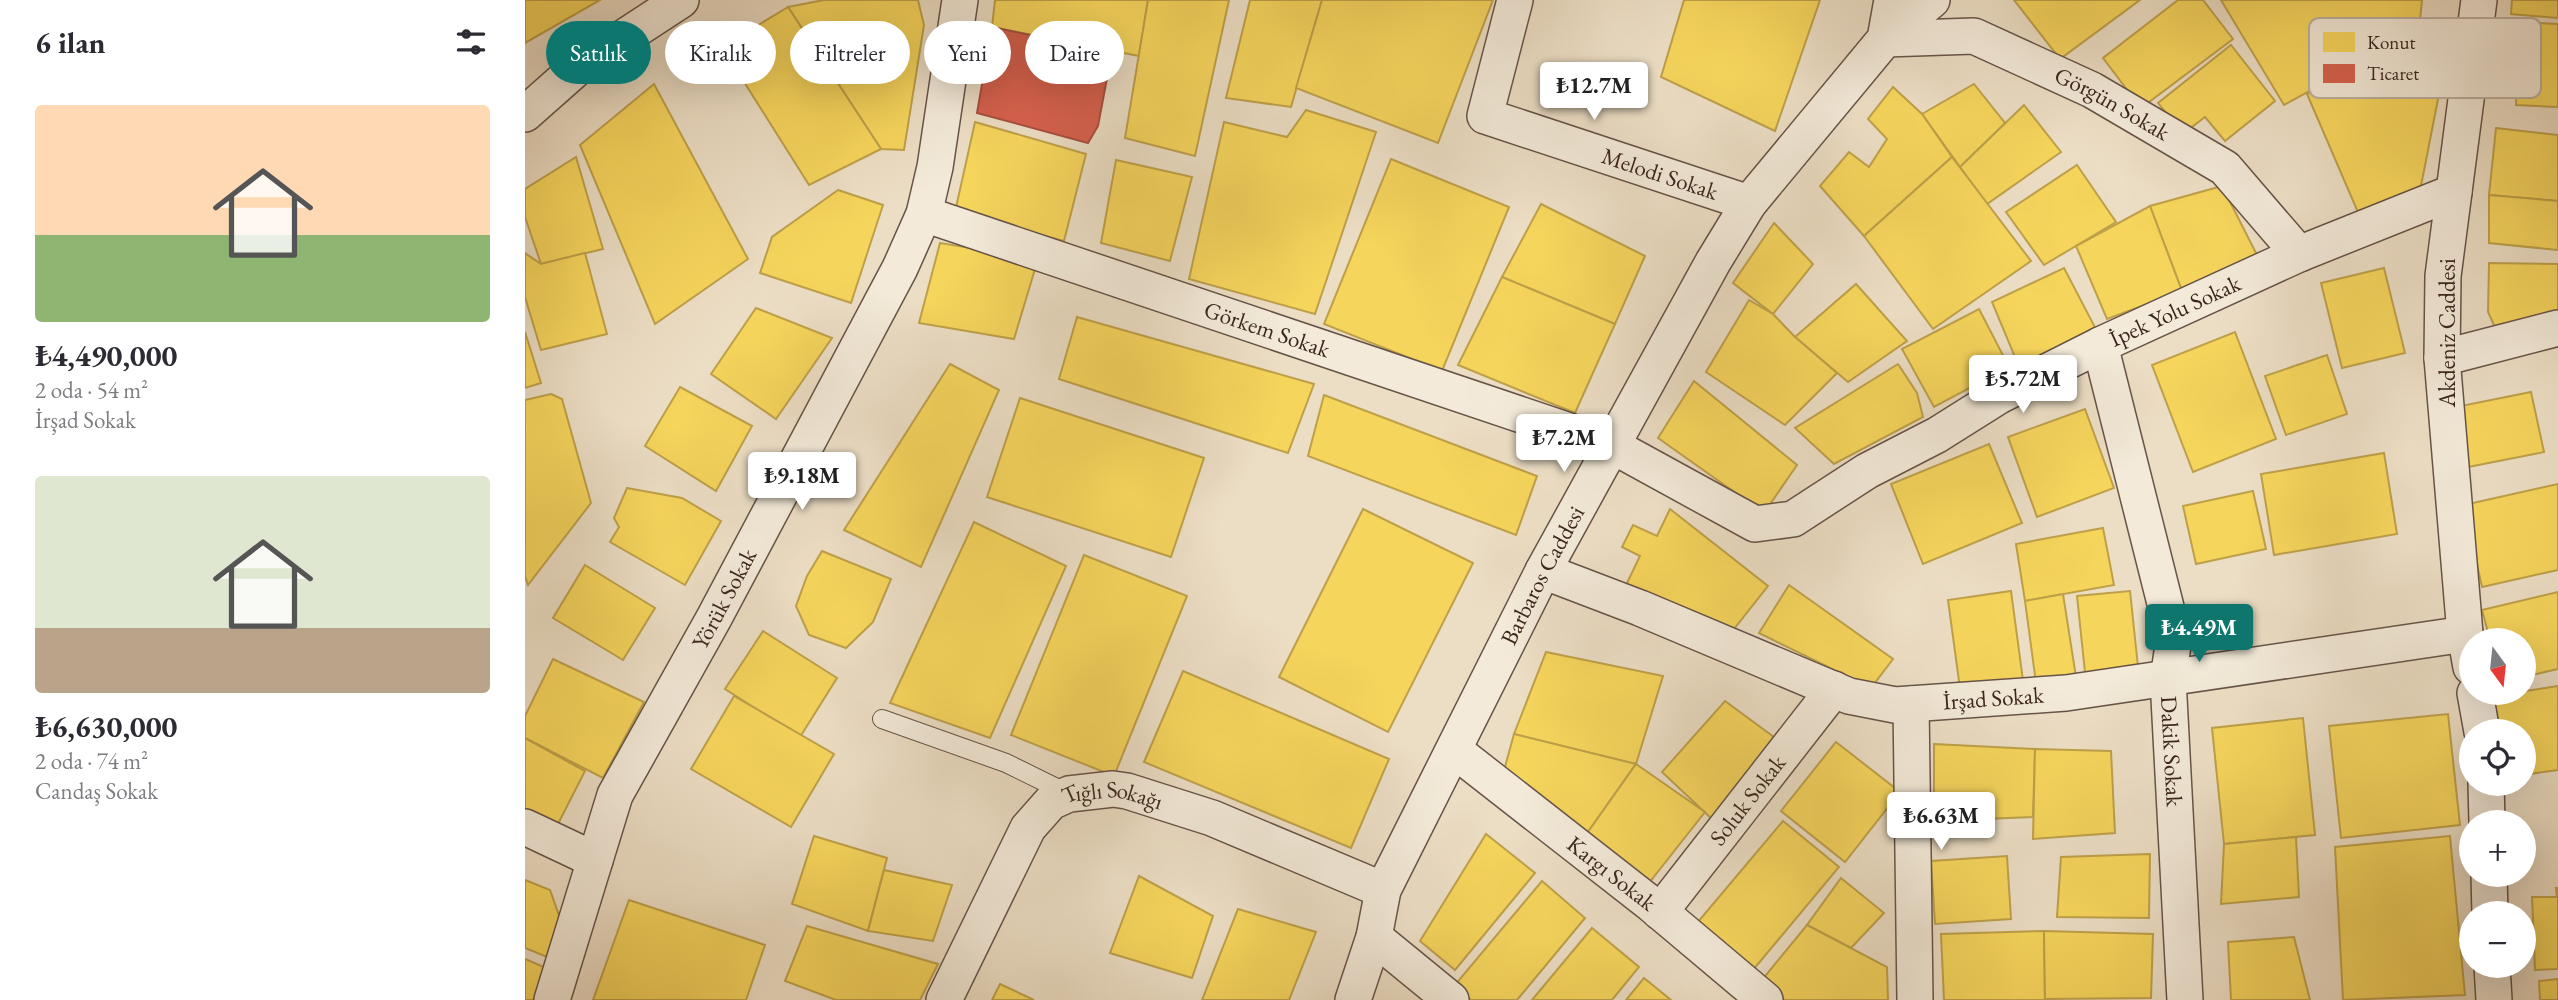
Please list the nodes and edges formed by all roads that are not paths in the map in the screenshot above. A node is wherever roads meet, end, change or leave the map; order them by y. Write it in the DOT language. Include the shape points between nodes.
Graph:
graph roads {
  1 [pos="681,0"];
  2 [pos="960,0"];
  3 [pos="1515,0"];
  4 [pos="1892,0"];
  5 [pos="1932,0"];
  6 [pos="2479,0"];
  7 [pos="2477,18"];
  8 [pos="1885,39"];
  9 [pos="2466,98"];
  10 [pos="525,114"];
  11 [pos="2453,192"];
  12 [pos="1749,203"];
  13 [pos="924,214"];
  14 [pos="2299,254"];
  15 [pos="2558,328"];
  16 [pos="2100,345"];
  17 [pos="2442,358"];
  18 [pos="1611,445"];
  19 [pos="1543,571"];
  20 [pos="2466,628"];
  21 [pos="2459,651"];
  22 [pos="2168,679"];
  23 [pos="1833,689"];
  24 [pos="1911,704"];
  25 [pos="882,719"];
  26 [pos="1454,750"];
  27 [pos="1069,794"];
  28 [pos="525,827"];
  29 [pos="594,860"];
  30 [pos="1384,890"];
  31 [pos="1660,912"];
  32 [pos="1374,937"];
  33 [pos="2493,978"];
  34 [pos="552,1000"];
  35 [pos="944,1000"];
  36 [pos="1353,1000"];
  37 [pos="1451,1000"];
  38 [pos="1765,1000"];
  39 [pos="1915,1000"];
  40 [pos="2185,1000"];
  41 [pos="2494,1000"];
  1 -- 10 [label="street" via="577,68"];
  2 -- 13 [label="street, Yörük Sokak" via="951,79"];
  3 -- 12 [label="street, Melodi Sokak" via="1485,116"];
  4 -- 8 [label="street, Barbaros Caddesi"];
  5 -- 8 [label="street"];
  6 -- 7 [label="street, Akdeniz Caddesi"];
  8 -- 12 [label="street, Barbaros Caddesi"];
  8 -- 14 [label="street, Görgün Sokak" via="1975,36 2092,90 2225,168"];
  9 -- 11 [label="street, Akdeniz Caddesi"];
  11 -- 14 [label="street, İpek Yolu Sokak"];
  11 -- 17 [label="street, Akdeniz Caddesi" via="2443,276"];
  12 -- 18 [label="street, Barbaros Caddesi"];
  13 -- 18 [label="street, Görkem Sokak"];
  13 -- 29 [label="street, Yörük Sokak" via="714,618 615,795"];
  14 -- 16 [label="street, İpek Yolu Sokak"];
  15 -- 17 [label="street"];
  16 -- 18 [label="street, İpek Yolu Sokak" via="1999,396 1793,519 1755,524"];
  16 -- 22 [label="street, Dakik Sokak" via="2174,639"];
  17 -- 20 [label="street, Akdeniz Caddesi"];
  18 -- 19 [label="street, Barbaros Caddesi"];
  19 -- 23 [label="street, İrşad Sokak"];
  19 -- 26 [label="street, Barbaros Caddesi"];
  21 -- 22 [label="street, İrşad Sokak"];
  22 -- 24 [label="street, İrşad Sokak" via="2066,693"];
  22 -- 40 [label="street, Dakik Sokak"];
  23 -- 24 [label="street, İrşad Sokak" via="1895,705"];
  23 -- 31 [label="street, Soluk Sokak"];
  24 -- 39 [label="street"];
  25 -- 27 [label="lane" via="1006,763"];
  26 -- 30 [label="street, Barbaros Caddesi"];
  26 -- 31 [label="street, Kargı Sokak"];
  27 -- 30 [label="street, Tığlı Sokağı" via="1128,791 1212,818"];
  27 -- 35 [label="street, Tığlı Sokağı" via="1051,802 1028,828"];
  28 -- 29 [label="street"];
  29 -- 34 [label="street, Yörük Sokak"];
  30 -- 32 [label="street, Barbaros Caddesi"];
  31 -- 38 [label="street, Kargı Sokak"];
  32 -- 36 [label="street, Barbaros Caddesi"];
  32 -- 37 [label="street"];
  33 -- 41 [label="street"];
}
